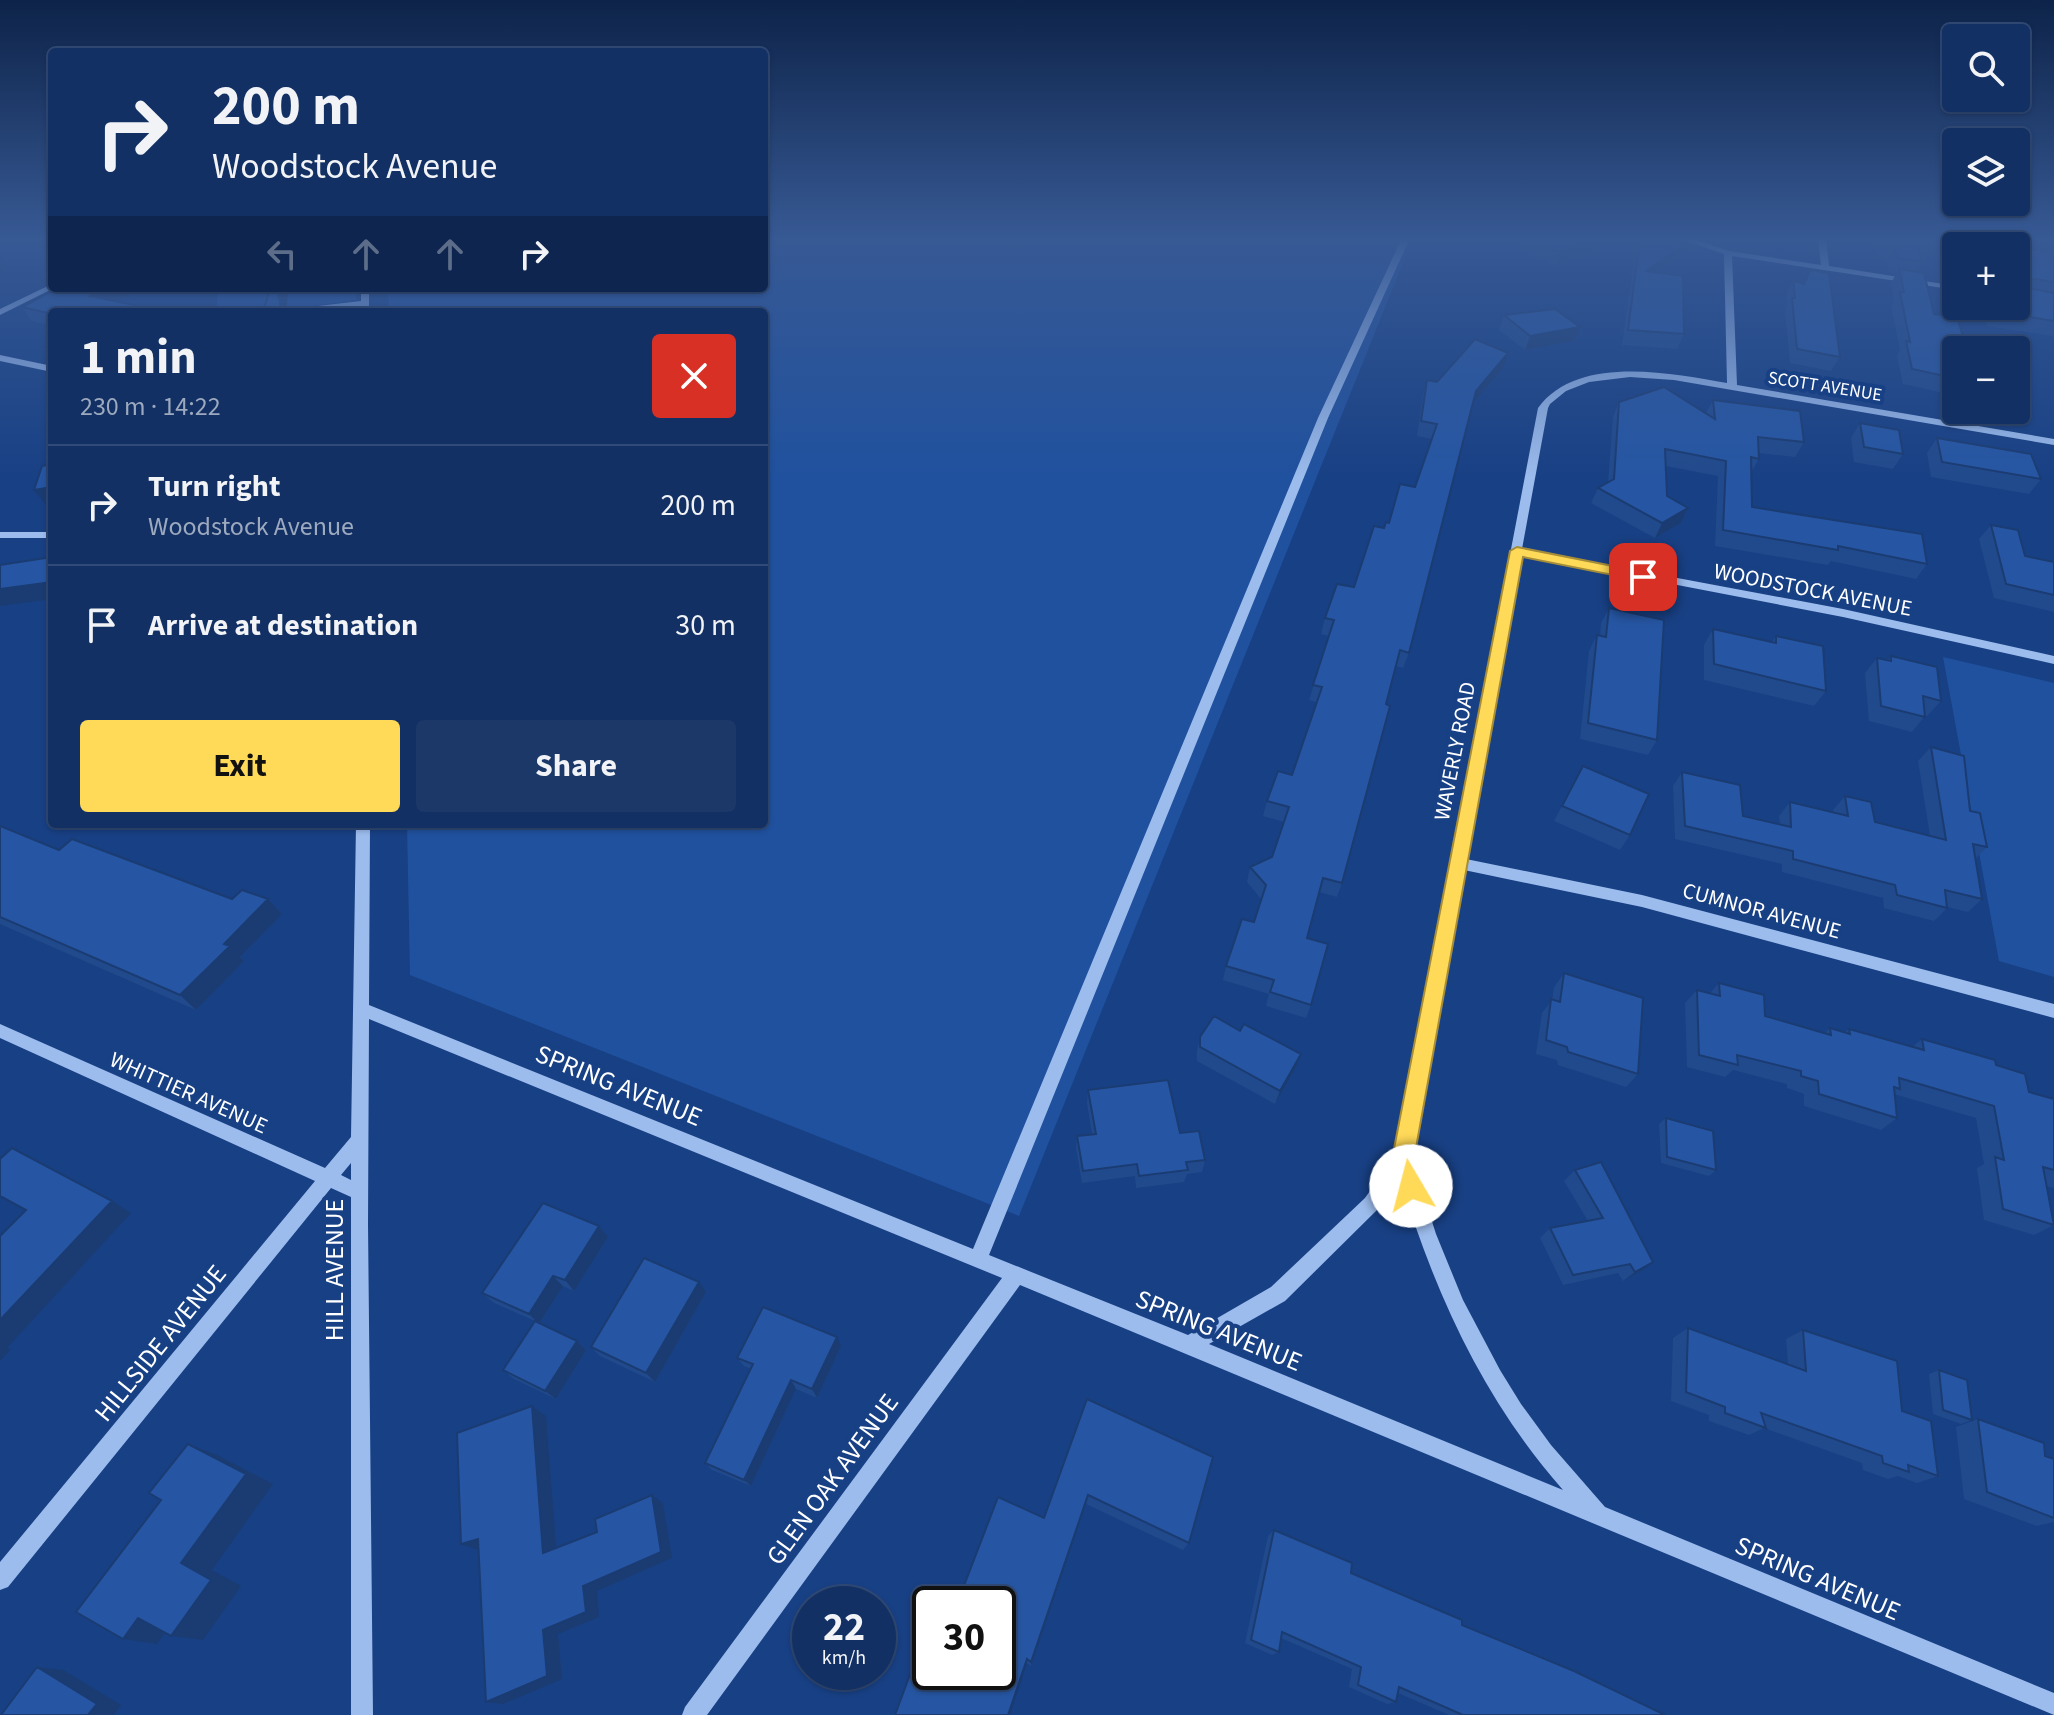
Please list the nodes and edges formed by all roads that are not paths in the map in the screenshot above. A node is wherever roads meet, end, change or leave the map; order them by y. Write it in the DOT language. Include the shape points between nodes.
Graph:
graph roads {
  1 [pos="1369,318"];
  2 [pos="1730,318"];
  3 [pos="0,358"];
  4 [pos="48,368"];
  5 [pos="1589,379"];
  6 [pos="1732,387"];
  7 [pos="2054,442"];
  8 [pos="0,535"];
  9 [pos="48,535"];
  10 [pos="1517,551"];
  11 [pos="2054,660"];
  12 [pos="363,828"];
  13 [pos="1457,863"];
  14 [pos="362,1009"];
  15 [pos="2054,1011"];
  16 [pos="0,1031"];
  17 [pos="360,1139"];
  18 [pos="1403,1159"];
  19 [pos="328,1178"];
  20 [pos="359,1192"];
  21 [pos="978,1259"];
  22 [pos="1016,1275"];
  23 [pos="1189,1345"];
  24 [pos="1600,1516"];
  25 [pos="0,1579"];
  26 [pos="2054,1704"];
  27 [pos="362,1715"];
  28 [pos="693,1715"];
  1 -- 21 [label="street" via="1323,418"];
  2 -- 6 [label="street"];
  3 -- 4 [label="street"];
  5 -- 6 [label="street, SCOTT AVENUE" via="1636,376"];
  5 -- 10 [label="street, WAVERLY ROAD" via="1559,391 1543,408"];
  6 -- 7 [label="street, SCOTT AVENUE"];
  8 -- 9 [label="street"];
  10 -- 11 [label="street, WOODSTOCK AVENUE" via="1843,613"];
  10 -- 13 [label="street, WAVERLY ROAD"];
  12 -- 14 [label="street, HILL AVENUE"];
  13 -- 15 [label="street, CUMNOR AVENUE" via="1642,901"];
  13 -- 18 [label="street, WAVERLY ROAD"];
  14 -- 17 [label="street, HILL AVENUE"];
  14 -- 21 [label="street, SPRING AVENUE"];
  16 -- 19 [label="street, WHITTIER AVENUE"];
  17 -- 19 [label="street, HILLSIDE AVENUE"];
  17 -- 20 [label="street, HILL AVENUE"];
  18 -- 23 [label="street, WAVERLY ROAD" via="1371,1204 1278,1294"];
  18 -- 24 [label="street, WAVERLY ROAD" via="1426,1240 1465,1324 1536,1442"];
  19 -- 20 [label="street, WHITTIER AVENUE"];
  19 -- 25 [label="street, HILLSIDE AVENUE"];
  20 -- 27 [label="street, HILL AVENUE"];
  21 -- 22 [label="street, SPRING AVENUE"];
  22 -- 23 [label="street, SPRING AVENUE"];
  22 -- 28 [label="street, GLEN OAK AVENUE"];
  23 -- 24 [label="street, SPRING AVENUE"];
  24 -- 26 [label="street, SPRING AVENUE"];
}
